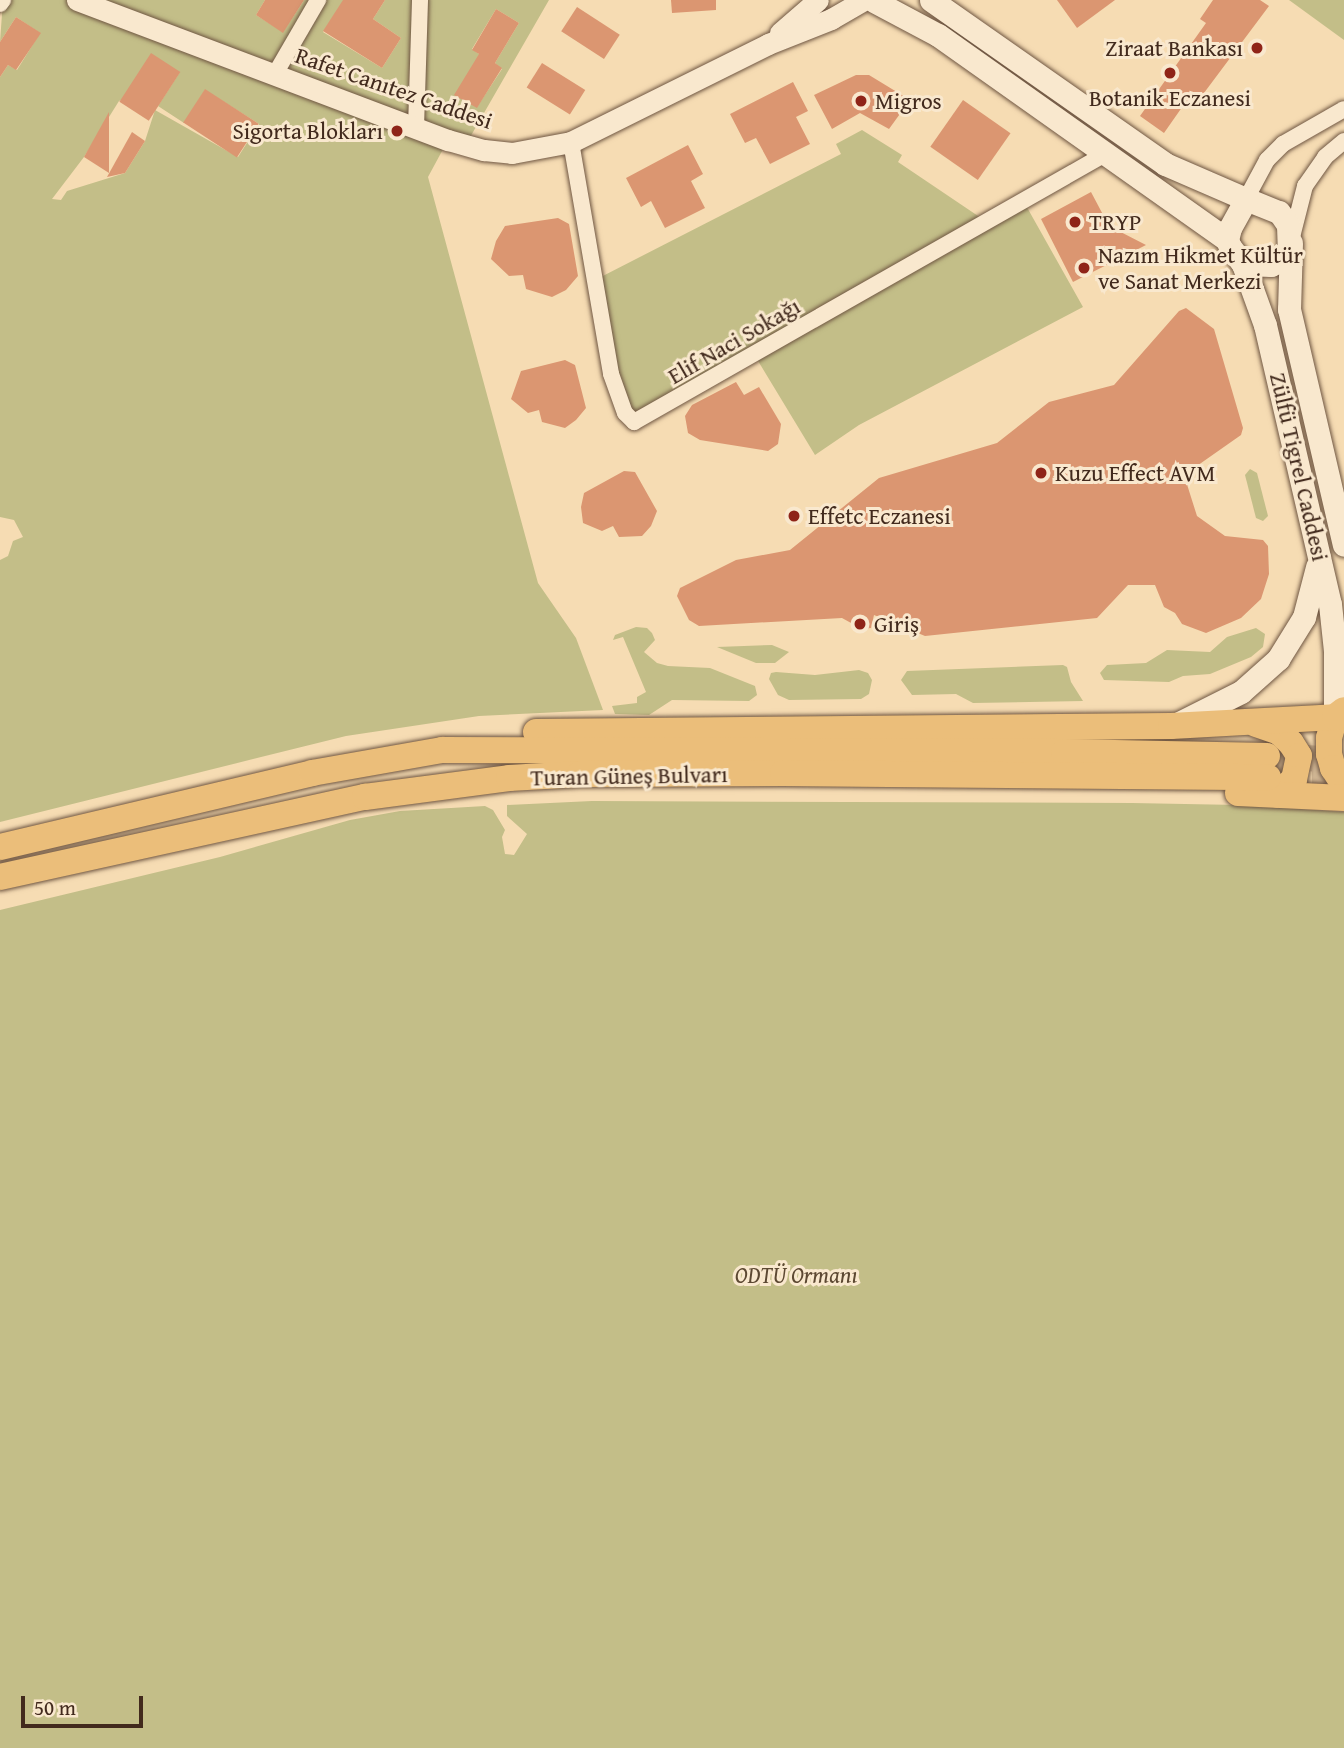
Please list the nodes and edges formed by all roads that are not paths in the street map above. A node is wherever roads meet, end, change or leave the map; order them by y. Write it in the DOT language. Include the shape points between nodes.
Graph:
graph roads {
  1 [pos="77,0"];
  2 [pos="318,0"];
  3 [pos="420,0"];
  4 [pos="818,0"];
  5 [pos="864,0"];
  6 [pos="876,0"];
  7 [pos="931,0"];
  8 [pos="768,44"];
  9 [pos="275,74"];
  10 [pos="1344,109"];
  11 [pos="416,128"];
  12 [pos="1344,141"];
  13 [pos="571,142"];
  14 [pos="1107,153"];
  15 [pos="1246,199"];
  16 [pos="1227,240"];
  17 [pos="1291,243"];
  18 [pos="1243,264"];
  19 [pos="1344,545"];
  20 [pos="1319,557"];
  21 [pos="1339,713"];
  22 [pos="1251,723"];
  23 [pos="1171,726"];
  24 [pos="442,750"];
  25 [pos="1270,776"];
  26 [pos="1344,785"];
  27 [pos="1344,798"];
  28 [pos="0,847"];
  29 [pos="0,877"];
  1 -- 9 [label="street, Rafet Canıtez Caddesi"];
  2 -- 9 [label="street"];
  3 -- 11 [label="street"];
  4 -- 8 [label="street, Rafet Canıtez Caddesi"];
  5 -- 6 [label="main road"];
  5 -- 8 [label="street, Rafet Canıtez Caddesi" via="831,19"];
  6 -- 14 [label="main road" via="938,35"];
  7 -- 15 [label="main road" via="1165,164"];
  8 -- 13 [label="street, Rafet Canıtez Caddesi"];
  9 -- 11 [label="street, Rafet Canıtez Caddesi"];
  10 -- 15 [label="street" via="1283,144 1267,160"];
  11 -- 13 [label="street, Rafet Canıtez Caddesi" via="465,146 512,153"];
  12 -- 17 [label="street" via="1325,157 1305,186"];
  13 -- 14 [label="street, Elif Naci Sokağı" via="611,374 625,413 635,422"];
  14 -- 16 [label="main road"];
  15 -- 16 [label="main road"];
  15 -- 17 [label="main road" via="1279,212 1289,225"];
  16 -- 18 [label="main road"];
  17 -- 18 [label="main road" via="1286,255 1271,265"];
  17 -- 19 [label="main road" via="1289,309"];
  18 -- 20 [label="main road, Zülfü Tigrel Caddesi" via="1265,325"];
  20 -- 21 [label="main road, Zülfü Tigrel Caddesi" via="1333,630"];
  20 -- 23 [label="main road" via="1304,617 1278,659 1241,692"];
  21 -- 22 [label="main road"];
  21 -- 26 [label="main road" via="1329,738 1329,754"];
  22 -- 23 [label="main road"];
  22 -- 25 [label="main road" via="1279,732 1297,753 1297,774 1291,783"];
  23 -- 24 [label="main road" via="543,732 495,736"];
  24 -- 25 [label="main road, Turan Güneş Bulvarı" via="1064,751"];
  24 -- 28 [label="main road, Turan Güneş Bulvarı" via="312,773"];
  25 -- 27 [label="main road"];
  25 -- 29 [label="main road, Turan Güneş Bulvarı" via="1136,791 596,791 509,778 365,797"];
}
